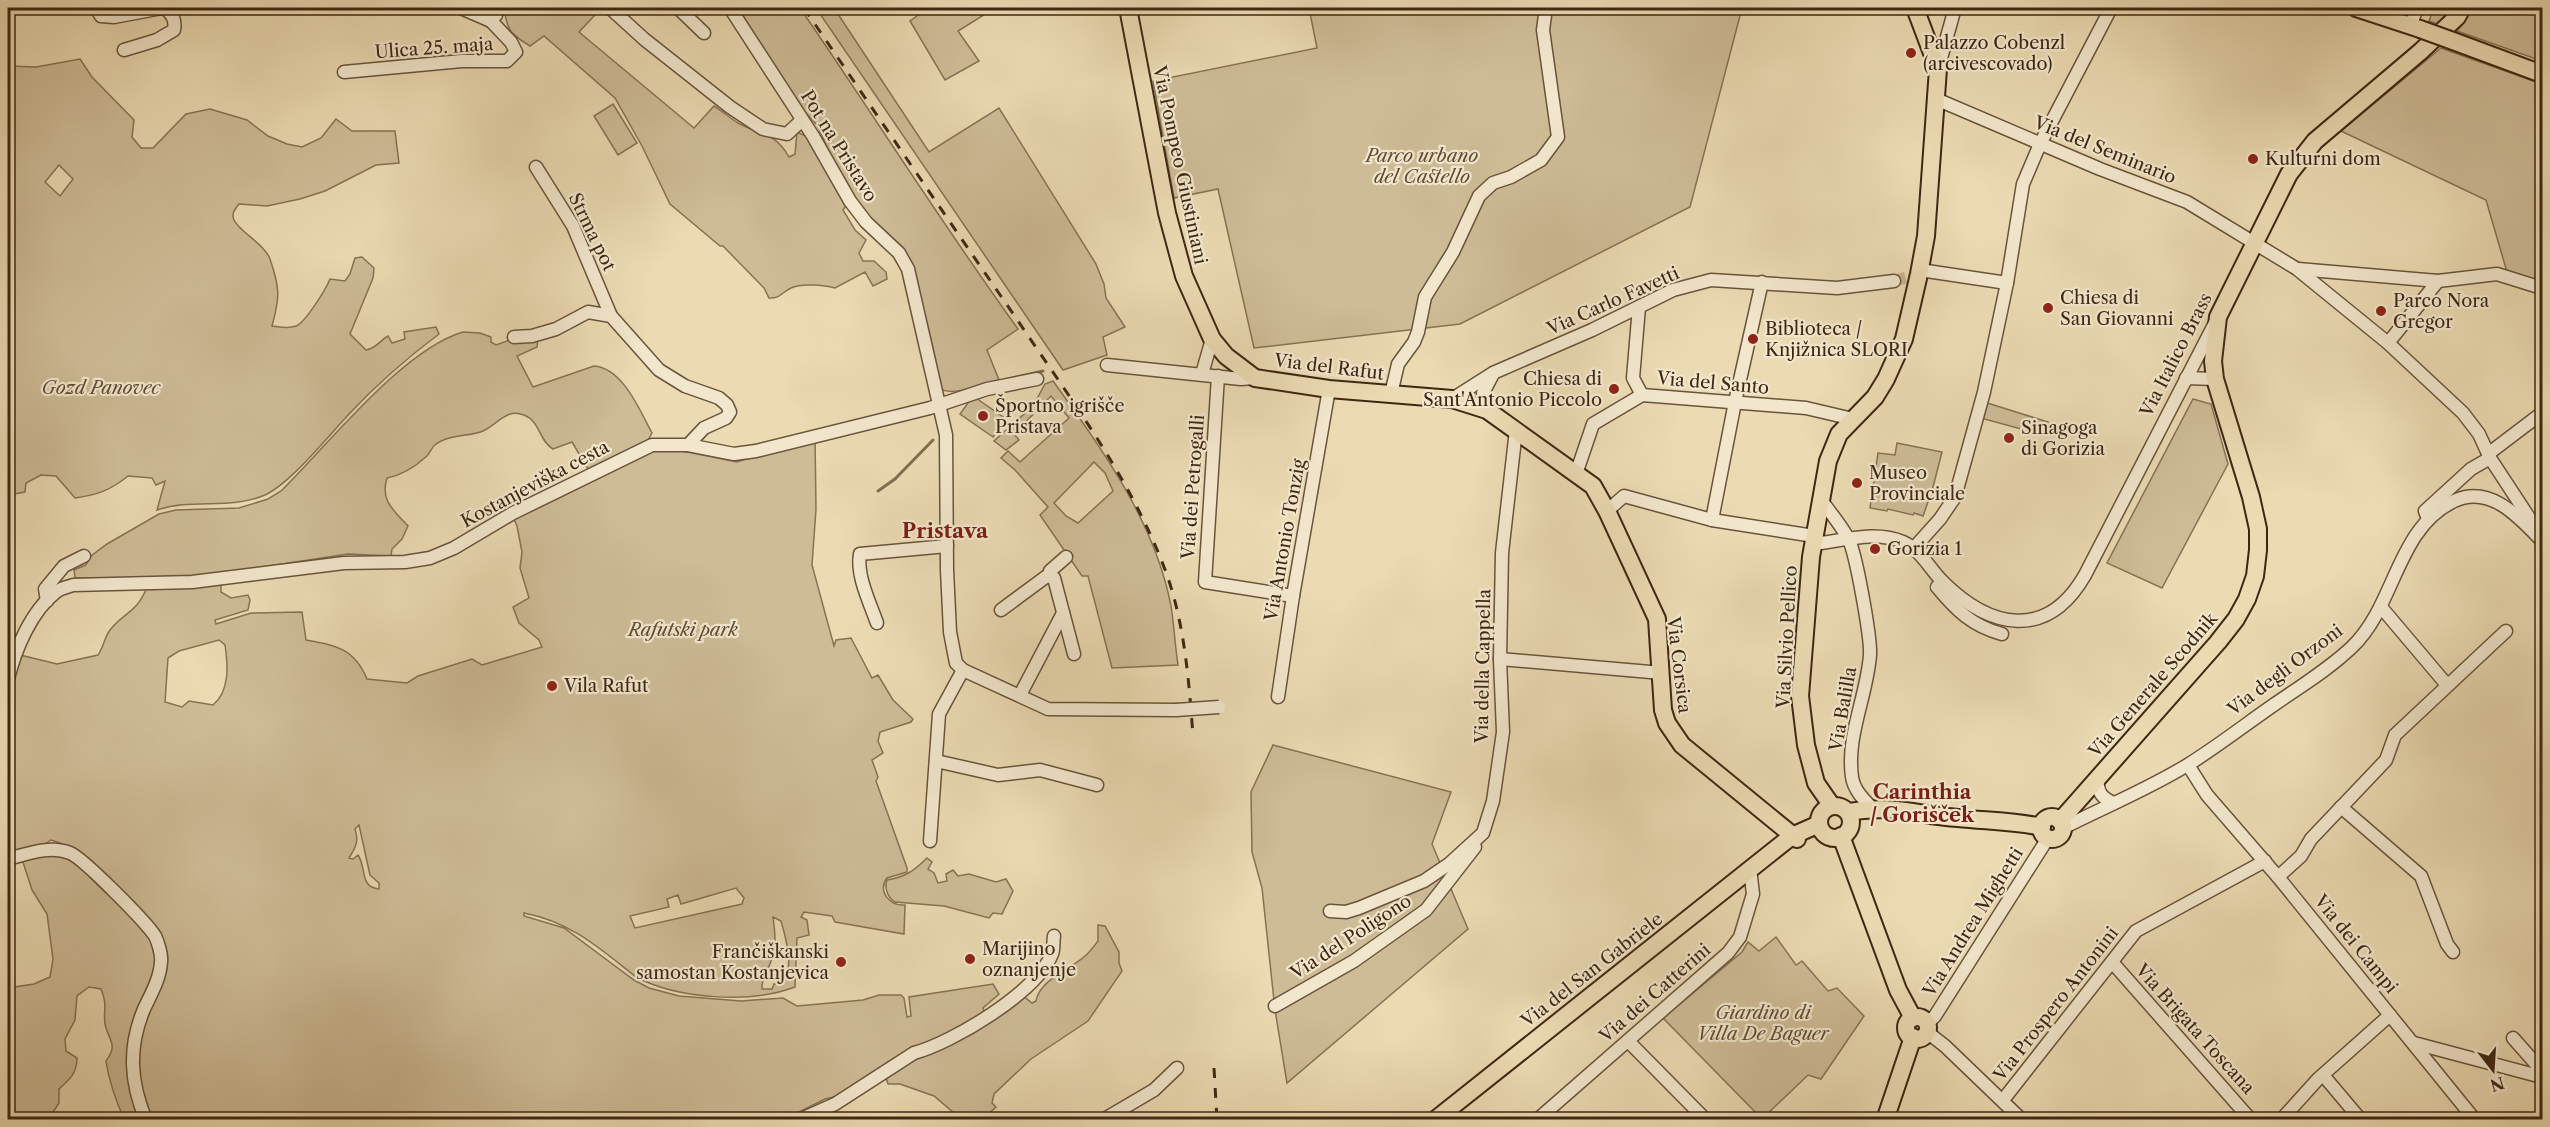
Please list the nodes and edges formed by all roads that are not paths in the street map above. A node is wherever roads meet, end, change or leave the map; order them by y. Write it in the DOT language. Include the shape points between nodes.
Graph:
graph roads {
  1 [pos="96,8"];
  2 [pos="163,8"];
  3 [pos="461,8"];
  4 [pos="498,8"];
  5 [pos="610,8"];
  6 [pos="678,8"];
  7 [pos="730,8"];
  8 [pos="1128,8"];
  9 [pos="1546,8"];
  10 [pos="1915,8"];
  11 [pos="1955,8"];
  12 [pos="2111,8"];
  13 [pos="2356,8"];
  14 [pos="2417,8"];
  15 [pos="2462,8"];
  16 [pos="491,21"];
  17 [pos="2415,28"];
  18 [pos="704,33"];
  19 [pos="124,50"];
  20 [pos="1938,69"];
  21 [pos="344,72"];
  22 [pos="2542,74"];
  23 [pos="1936,99"];
  24 [pos="802,120"];
  25 [pos="2040,144"];
  26 [pos="536,167"];
  27 [pos="2255,245"];
  28 [pos="2297,269"];
  29 [pos="1916,274"];
  30 [pos="1894,281"];
  31 [pos="2438,281"];
  32 [pos="1762,282"];
  33 [pos="2007,283"];
  34 [pos="2542,288"];
  35 [pos="1639,307"];
  36 [pos="610,316"];
  37 [pos="2218,318"];
  38 [pos="514,337"];
  39 [pos="1212,339"];
  40 [pos="2388,344"];
  41 [pos="1107,365"];
  42 [pos="1493,373"];
  43 [pos="1202,374"];
  44 [pos="1218,376"];
  45 [pos="1255,378"];
  46 [pos="2186,378"];
  47 [pos="1037,379"];
  48 [pos="2216,379"];
  49 [pos="1329,389"];
  50 [pos="1391,394"];
  51 [pos="1642,395"];
  52 [pos="1452,399"];
  53 [pos="1735,402"];
  54 [pos="938,406"];
  55 [pos="1487,410"];
  56 [pos="2542,412"];
  57 [pos="1853,419"];
  58 [pos="1516,430"];
  59 [pos="688,445"];
  60 [pos="2489,456"];
  61 [pos="1576,474"];
  62 [pos="1593,486"];
  63 [pos="1821,500"];
  64 [pos="1608,511"];
  65 [pos="2428,519"];
  66 [pos="1712,520"];
  67 [pos="2528,526"];
  68 [pos="1849,539"];
  69 [pos="1814,540"];
  70 [pos="2542,541"];
  71 [pos="947,546"];
  72 [pos="1914,548"];
  73 [pos="84,556"];
  74 [pos="1066,557"];
  75 [pos="1051,577"];
  76 [pos="1942,581"];
  77 [pos="1293,596"];
  78 [pos="46,601"];
  79 [pos="2381,607"];
  80 [pos="1002,610"];
  81 [pos="1063,613"];
  82 [pos="877,623"];
  83 [pos="2506,631"];
  84 [pos="2002,634"];
  85 [pos="1074,654"];
  86 [pos="1500,659"];
  87 [pos="963,670"];
  88 [pos="1662,673"];
  89 [pos="8,679"];
  90 [pos="2447,685"];
  91 [pos="1020,695"];
  92 [pos="1278,697"];
  93 [pos="1219,707"];
  94 [pos="936,760"];
  95 [pos="2188,765"];
  96 [pos="2097,779"];
  97 [pos="1097,784"];
  98 [pos="2114,802"];
  99 [pos="2341,807"];
  100 [pos="1872,808"];
  101 [pos="1840,809"];
  102 [pos="2061,825"];
  103 [pos="1820,827"];
  104 [pos="1483,833"];
  105 [pos="2045,833"];
  106 [pos="1841,836"];
  107 [pos="1794,838"];
  108 [pos="930,841"];
  109 [pos="8,859"];
  110 [pos="2265,861"];
  111 [pos="1750,869"];
  112 [pos="2278,877"];
  113 [pos="1330,911"];
  114 [pos="1054,936"];
  115 [pos="2453,952"];
  116 [pos="2112,962"];
  117 [pos="1275,1005"];
  118 [pos="2390,1015"];
  119 [pos="1920,1028"];
  120 [pos="2512,1038"];
  121 [pos="1628,1041"];
  122 [pos="2414,1043"];
  123 [pos="1177,1068"];
  124 [pos="2323,1075"];
  125 [pos="2542,1077"];
  126 [pos="2003,1100"];
  127 [pos="146,1119"];
  128 [pos="799,1119"];
  129 [pos="1103,1119"];
  130 [pos="1435,1119"];
  131 [pos="1537,1119"];
  132 [pos="1706,1119"];
  133 [pos="1885,1119"];
  134 [pos="2022,1119"];
  135 [pos="2251,1119"];
  136 [pos="2281,1119"];
  137 [pos="2361,1119"];
  138 [pos="2475,1119"];
  1 -- 2 [label="street" via="101,16 114,17"];
  2 -- 19 [label="street" via="172,15 174,30"];
  3 -- 16 [label="street, Ulica 25. maja"];
  4 -- 16 [label="street, Ulica 25. maja"];
  5 -- 24 [label="street" via="644,39 763,129 787,134"];
  6 -- 18 [label="street"];
  7 -- 24 [label="street, Pot na Pristavo"];
  8 -- 39 [label="main road, Via Pompeo Giustiniani" via="1167,213 1184,276"];
  9 -- 50 [label="street" via="1543,30 1558,137 1541,160 1493,183 1479,195 1453,252 1425,297 1418,332 1398,364"];
  10 -- 20 [label="main road"];
  11 -- 20 [label="street"];
  12 -- 25 [label="street"];
  13 -- 17 [label="main road"];
  14 -- 17 [label="street"];
  15 -- 27 [label="main road, Via Italico Brass" via="2420,52 2314,141 2289,174"];
  16 -- 21 [label="street, Ulica 25. maja" via="516,52 507,61 462,61"];
  17 -- 22 [label="main road, bridge"];
  20 -- 23 [label="main road, Via Silvio Pellico"];
  23 -- 25 [label="street, Via del Seminario"];
  23 -- 29 [label="main road, Via Silvio Pellico" via="1926,236"];
  24 -- 54 [label="street, Pot na Pristavo" via="850,201 908,269"];
  25 -- 27 [label="street, Via del Seminario" via="2187,202"];
  25 -- 33 [label="street" via="2023,184"];
  26 -- 36 [label="street, Strma pot" via="573,226"];
  27 -- 28 [label="street, Via del Seminario"];
  27 -- 37 [label="main road, Via Italico Brass"];
  28 -- 31 [label="street"];
  28 -- 40 [label="street, Via del Seminario"];
  29 -- 33 [label="street"];
  29 -- 57 [label="main road, Via Silvio Pellico" via="1904,339 1887,379"];
  30 -- 32 [label="street, Via Carlo Favetti" via="1837,288"];
  31 -- 34 [label="street" via="2497,274"];
  31 -- 40 [label="street"];
  32 -- 35 [label="street, Via Carlo Favetti" via="1711,280 1673,290"];
  32 -- 53 [label="street"];
  33 -- 72 [label="street" via="1955,497"];
  35 -- 42 [label="street, Via Carlo Favetti"];
  35 -- 51 [label="street" via="1633,378"];
  36 -- 38 [label="street" via="588,312 556,329"];
  36 -- 59 [label="street, Strma pot" via="659,370 727,405 730,412 726,418 704,428"];
  37 -- 46 [label="street, Via Italico Brass"];
  37 -- 48 [label="main road, Via Generale Scodnik" via="2213,361"];
  39 -- 43 [label="street"];
  39 -- 45 [label="main road, Via Pompeo Giustiniani" via="1226,356"];
  40 -- 60 [label="street, Via del Seminario" via="2463,413"];
  41 -- 43 [label="street, Via del Rafut"];
  42 -- 52 [label="street, Via Carlo Favetti"];
  42 -- 55 [label="street" via="1483,393"];
  43 -- 44 [label="street, Via del Rafut"];
  44 -- 45 [label="street, Via del Rafut"];
  44 -- 77 [label="street, Via dei Petrogalli" via="1205,582"];
  45 -- 49 [label="main road, Via del Rafut"];
  46 -- 48 [label="street"];
  46 -- 76 [label="street, Via Italico Brass" via="2085,574 2066,601 2042,617 2001,620 1984,614"];
  47 -- 54 [label="street, Kostanjeviška cesta" via="987,389"];
  48 -- 96 [label="main road, Via Generale Scodnik" via="2258,529 2255,576 2247,599 2224,635"];
  49 -- 50 [label="main road, Via del Rafut"];
  49 -- 77 [label="street, Via Antonio Tonzig"];
  50 -- 52 [label="main road, Via del Rafut"];
  51 -- 53 [label="street, Via del Santo"];
  51 -- 61 [label="street, Via del Santo" via="1593,424"];
  52 -- 55 [label="main road, Via del Rafut"];
  53 -- 57 [label="street, Via del Santo" via="1806,408"];
  53 -- 66 [label="street"];
  54 -- 59 [label="street, Kostanjeviška cesta" via="756,451 734,454"];
  54 -- 71 [label="street, Pot na Pristavo" via="947,453"];
  55 -- 58 [label="main road, Via del Rafut"];
  56 -- 60 [label="street"];
  57 -- 63 [label="main road, Via Silvio Pellico" via="1839,434 1828,461"];
  58 -- 61 [label="main road, Via del Rafut"];
  58 -- 86 [label="street, Via della Cappella" via="1502,553"];
  59 -- 78 [label="street, Kostanjeviška cesta" via="652,445 636,452 430,558 344,563 192,582 74,585 57,590"];
  60 -- 65 [label="street, Via degli Orzoni" via="2425,511"];
  60 -- 67 [label="street, Via del Seminario" via="2530,519"];
  61 -- 62 [label="main road, Via del Rafut"];
  62 -- 64 [label="main road, Via Corsica"];
  63 -- 68 [label="street"];
  63 -- 69 [label="main road, Via Silvio Pellico"];
  64 -- 66 [label="street" via="1624,496"];
  64 -- 88 [label="main road, Via Corsica" via="1657,620"];
  65 -- 67 [label="street, Via degli Orzoni" via="2454,501 2476,495 2493,499"];
  65 -- 79 [label="street, Via degli Orzoni" via="2412,540"];
  66 -- 69 [label="street"];
  67 -- 70 [label="street"];
  68 -- 69 [label="street"];
  68 -- 72 [label="street" via="1873,535 1902,541"];
  68 -- 100 [label="street, Via Balilla" via="1870,652 1852,742 1852,779 1858,794"];
  69 -- 101 [label="main road, Via Silvio Pellico" via="1800,696 1816,783"];
  71 -- 82 [label="street" via="860,554 866,592"];
  71 -- 87 [label="street, Pot na Pristavo" via="950,632 956,663"];
  72 -- 76 [label="street, Via Italico Brass"];
  73 -- 78 [label="street, Kostanjeviška cesta" via="58,571 45,589"];
  74 -- 75 [label="street" via="1050,571"];
  75 -- 80 [label="street" via="1038,581"];
  75 -- 81 [label="street"];
  76 -- 84 [label="street" via="1937,587 1953,606 1981,628"];
  77 -- 92 [label="street, Via Antonio Tonzig"];
  78 -- 89 [label="street, Kostanjeviška cesta" via="20,645"];
  79 -- 90 [label="street"];
  79 -- 95 [label="street, Via degli Orzoni" via="2368,630 2351,648"];
  81 -- 85 [label="street"];
  81 -- 91 [label="street"];
  83 -- 90 [label="street"];
  86 -- 88 [label="street"];
  86 -- 104 [label="street, Via della Cappella" via="1503,732 1493,801"];
  87 -- 91 [label="street"];
  87 -- 94 [label="street" via="939,714"];
  88 -- 107 [label="main road, Via Corsica" via="1663,711 1678,740"];
  90 -- 99 [label="street" via="2395,735 2386,760"];
  91 -- 93 [label="street, bridge" via="1048,709"];
  94 -- 97 [label="street" via="998,775 1040,770"];
  94 -- 108 [label="street"];
  95 -- 98 [label="street, Via degli Orzoni"];
  95 -- 110 [label="street, Via dei Campi" via="2207,795"];
  96 -- 98 [label="street" via="2100,794"];
  96 -- 102 [label="main road, Via Generale Scodnik"];
  98 -- 102 [label="street, Via degli Orzoni"];
  99 -- 112 [label="street" via="2311,839 2301,856"];
  99 -- 115 [label="street" via="2421,876"];
  100 -- 101 [label="main road, Via degli Orzoni"];
  100 -- 105 [label="main road, Via degli Orzoni" via="2018,822"];
  101 -- 103 [label="main road" via="1823,810"];
  101 -- 106 [label="main road" via="1851,819 1850,828"];
  102 -- 105 [label="main road, Via degli Orzoni" via="2048,818"];
  103 -- 106 [label="main road" via="1827,836"];
  103 -- 107 [label="main road, Via del San Gabriele"];
  104 -- 113 [label="street" via="1424,881 1359,909"];
  104 -- 117 [label="street, Via del Poligono" via="1426,910 1353,961"];
  105 -- 119 [label="street, Via Andrea Mighetti" via="1935,1016"];
  106 -- 119 [label="main road" via="1898,990"];
  107 -- 111 [label="main road, Via del San Gabriele"];
  109 -- 127 [label="street" via="45,850 71,853 156,938 162,960 139,1022 131,1063"];
  110 -- 112 [label="street, Via dei Campi"];
  110 -- 116 [label="street, Via Prospero Antonini" via="2136,931"];
  111 -- 121 [label="street, Via dei Catterini" via="1754,894 1740,937 1728,953"];
  111 -- 130 [label="main road, Via del San Gabriele"];
  112 -- 118 [label="street, Via dei Campi"];
  114 -- 128 [label="street" via="1053,953 1047,962 1004,1006 955,1037 914,1053 835,1104"];
  116 -- 126 [label="street, Via Prospero Antonini"];
  116 -- 135 [label="street, Via Brigata Toscana"];
  118 -- 122 [label="street, Via dei Campi"];
  118 -- 124 [label="street"];
  119 -- 126 [label="street"];
  119 -- 133 [label="main road"];
  120 -- 125 [label="street" via="2536,1064"];
  121 -- 131 [label="street, Via dei Catterini"];
  121 -- 132 [label="street"];
  122 -- 125 [label="street"];
  122 -- 138 [label="street, Via dei Campi"];
  123 -- 129 [label="street" via="1154,1090"];
  124 -- 136 [label="street"];
  124 -- 137 [label="street"];
  126 -- 134 [label="street"];
}
